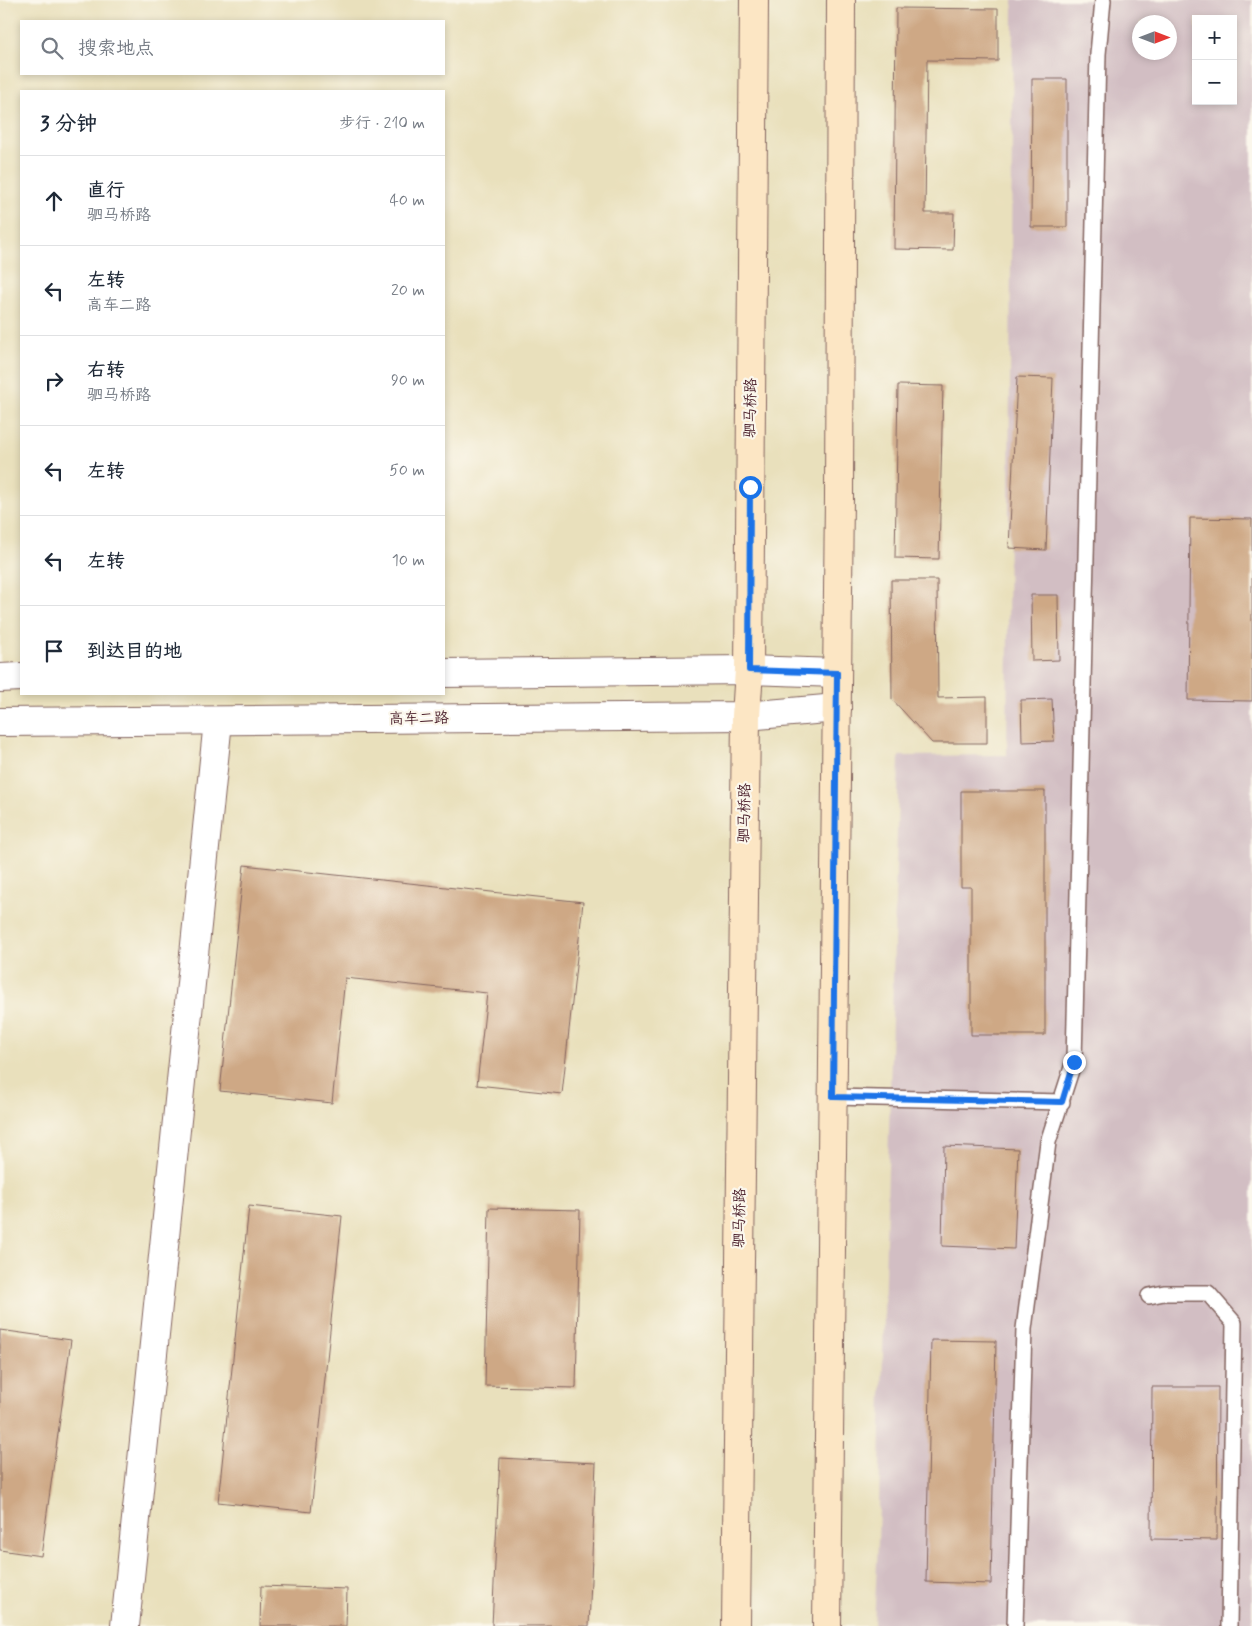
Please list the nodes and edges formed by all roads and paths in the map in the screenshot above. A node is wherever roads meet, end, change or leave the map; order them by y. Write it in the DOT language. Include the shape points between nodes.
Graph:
graph roads {
  1 [pos="754,0"];
  2 [pos="840,0"];
  3 [pos="1104,0"];
  4 [pos="749,670"];
  5 [pos="445,673"];
  6 [pos="837,673"];
  7 [pos="0,678"];
  8 [pos="20,678"];
  9 [pos="837,708"];
  10 [pos="746,716"];
  11 [pos="218,721"];
  12 [pos="0,722"];
  13 [pos="833,1097"];
  14 [pos="1062,1102"];
  15 [pos="1149,1296"];
  16 [pos="125,1626"];
  17 [pos="736,1626"];
  18 [pos="827,1626"];
  19 [pos="1014,1626"];
  20 [pos="1229,1626"];
  1 -- 4 [label="main road, 驷马桥路"];
  2 -- 6 [label="main road"];
  3 -- 14 [label="lane" via="1098,54 1074,1062"];
  4 -- 5 [label="street"];
  4 -- 6 [label="street"];
  4 -- 10 [label="main road, 驷马桥路"];
  6 -- 9 [label="main road"];
  7 -- 8 [label="street"];
  9 -- 10 [label="street, 高车二路"];
  9 -- 13 [label="main road"];
  10 -- 11 [label="street, 高车二路"];
  10 -- 17 [label="main road, 驷马桥路"];
  11 -- 12 [label="street, 高车二路"];
  11 -- 16 [label="street"];
  13 -- 14 [label="lane"];
  13 -- 18 [label="main road"];
  14 -- 19 [label="lane" via="1048,1142 1024,1329"];
  15 -- 20 [label="lane" via="1208,1293 1234,1324"];
}
